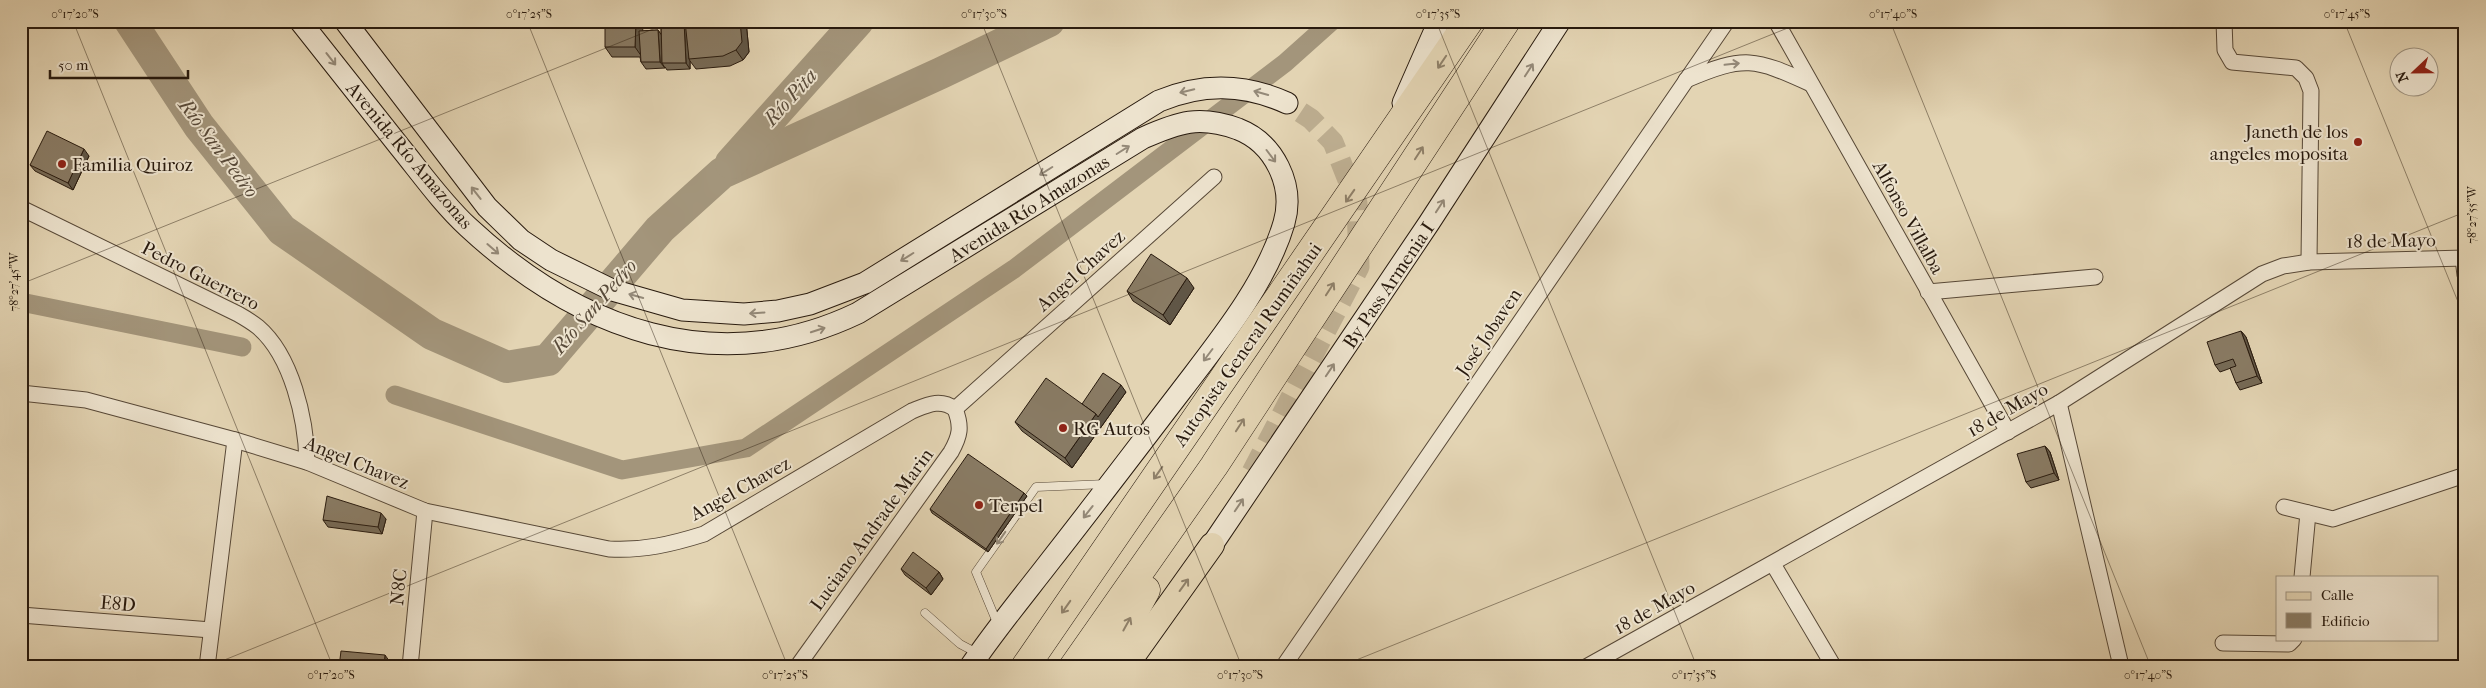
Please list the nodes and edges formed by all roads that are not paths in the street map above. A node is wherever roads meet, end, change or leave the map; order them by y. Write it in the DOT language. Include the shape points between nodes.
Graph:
graph roads {
  1 [pos="300,21"];
  2 [pos="345,21"];
  3 [pos="1439,21"];
  4 [pos="1469,21"];
  5 [pos="1506,21"];
  6 [pos="1560,21"];
  7 [pos="1727,21"];
  8 [pos="1776,21"];
  9 [pos="2224,21"];
  10 [pos="1686,80"];
  11 [pos="1811,84"];
  12 [pos="1286,103"];
  13 [pos="1389,139"];
  14 [pos="1214,178"];
  15 [pos="21,208"];
  16 [pos="2464,258"];
  17 [pos="2309,262"];
  18 [pos="2465,275"];
  19 [pos="2095,277"];
  20 [pos="1928,292"];
  21 [pos="21,394"];
  22 [pos="2059,403"];
  23 [pos="955,409"];
  24 [pos="2008,432"];
  25 [pos="236,440"];
  26 [pos="307,462"];
  27 [pos="1214,466"];
  28 [pos="2465,475"];
  29 [pos="1110,484"];
  30 [pos="2284,507"];
  31 [pos="425,511"];
  32 [pos="2308,513"];
  33 [pos="1218,535"];
  34 [pos="1773,564"];
  35 [pos="2302,576"];
  36 [pos="925,613"];
  37 [pos="21,614"];
  38 [pos="1000,627"];
  39 [pos="212,630"];
  40 [pos="2293,640"];
  41 [pos="2223,643"];
  42 [pos="975,660"];
  43 [pos="2121,666"];
  44 [pos="207,667"];
  45 [pos="410,667"];
  46 [pos="797,667"];
  47 [pos="1025,667"];
  48 [pos="1073,667"];
  49 [pos="1104,667"];
  50 [pos="1125,667"];
  51 [pos="1283,667"];
  52 [pos="1586,667"];
  53 [pos="1834,667"];
  1 -- 29 [label="main road, Avenida Río Amazonas, one-way" via="430,185 466,226 502,257 542,286 602,318 666,337 706,344 747,344 803,335 832,326 1143,138 1176,124 1202,120 1233,128 1254,138 1270,153 1286,187 1284,222 1275,247 1238,316"];
  12 -- 2 [label="main road, Avenida Río Amazonas, one-way" via="1260,92 1235,87 1197,89 1159,102 865,283 810,304 778,311 744,314 682,310 612,290 551,260 521,240 487,207"];
  3 -- 13 [label="main road"];
  4 -- 13 [label="highway, Autopista General Rumiñahui, one-way"];
  27 -- 5 [label="highway, Autopista General Rumiñahui, one-way"];
  33 -- 6 [label="main road, By Pass Armenia I, one-way" via="1429,223"];
  7 -- 10 [label="street, José Jobaven"];
  8 -- 11 [label="street, Alfonso Villalba"];
  9 -- 17 [label="street" via="2225,50 2232,62 2296,68 2306,78 2311,90"];
  10 -- 11 [label="street, one-way" via="1724,64 1754,62"];
  10 -- 51 [label="street, José Jobaven"];
  11 -- 20 [label="street, Alfonso Villalba"];
  13 -- 47 [label="highway, Autopista General Rumiñahui, one-way"];
  14 -- 23 [label="street, Angel Chavez"];
  15 -- 26 [label="street, Pedro Guerrero" via="238,314 258,327 287,370 302,410"];
  16 -- 17 [label="street, 18 de Mayo"];
  16 -- 18 [label="street"];
  17 -- 22 [label="street, 18 de Mayo" via="2283,266 2262,274"];
  19 -- 20 [label="street"];
  20 -- 24 [label="street, Alfonso Villalba"];
  21 -- 25 [label="street, Angel Chavez" via="86,400"];
  22 -- 24 [label="street, 18 de Mayo"];
  22 -- 43 [label="street"];
  23 -- 31 [label="street, Angel Chavez" via="935,402 912,411 704,534 672,544 635,550 609,549"];
  23 -- 46 [label="street, Luciano Andrade Marin" via="961,423 951,452"];
  24 -- 34 [label="street, 18 de Mayo"];
  25 -- 26 [label="street, Angel Chavez"];
  25 -- 39 [label="street"];
  26 -- 31 [label="street, Angel Chavez"];
  27 -- 48 [label="highway, Autopista General Rumiñahui"];
  49 -- 27 [label="highway, one-way"];
  28 -- 32 [label="street" via="2333,519"];
  29 -- 38 [label="main road, Avenida Río Amazonas, one-way"];
  29 -- 38 [label="lane, one-way" via="1036,487 976,572"];
  30 -- 32 [label="street"];
  31 -- 45 [label="street, N8C"];
  32 -- 35 [label="street"];
  50 -- 33 [label="main road, one-way"];
  34 -- 52 [label="street, 18 de Mayo"];
  34 -- 53 [label="street"];
  36 -- 42 [label="lane"];
  37 -- 39 [label="street, E8D"];
  38 -- 42 [label="main road, Avenida Río Amazonas"];
  39 -- 44 [label="street"];
  40 -- 41 [label="street" via="2289,644"];
}
